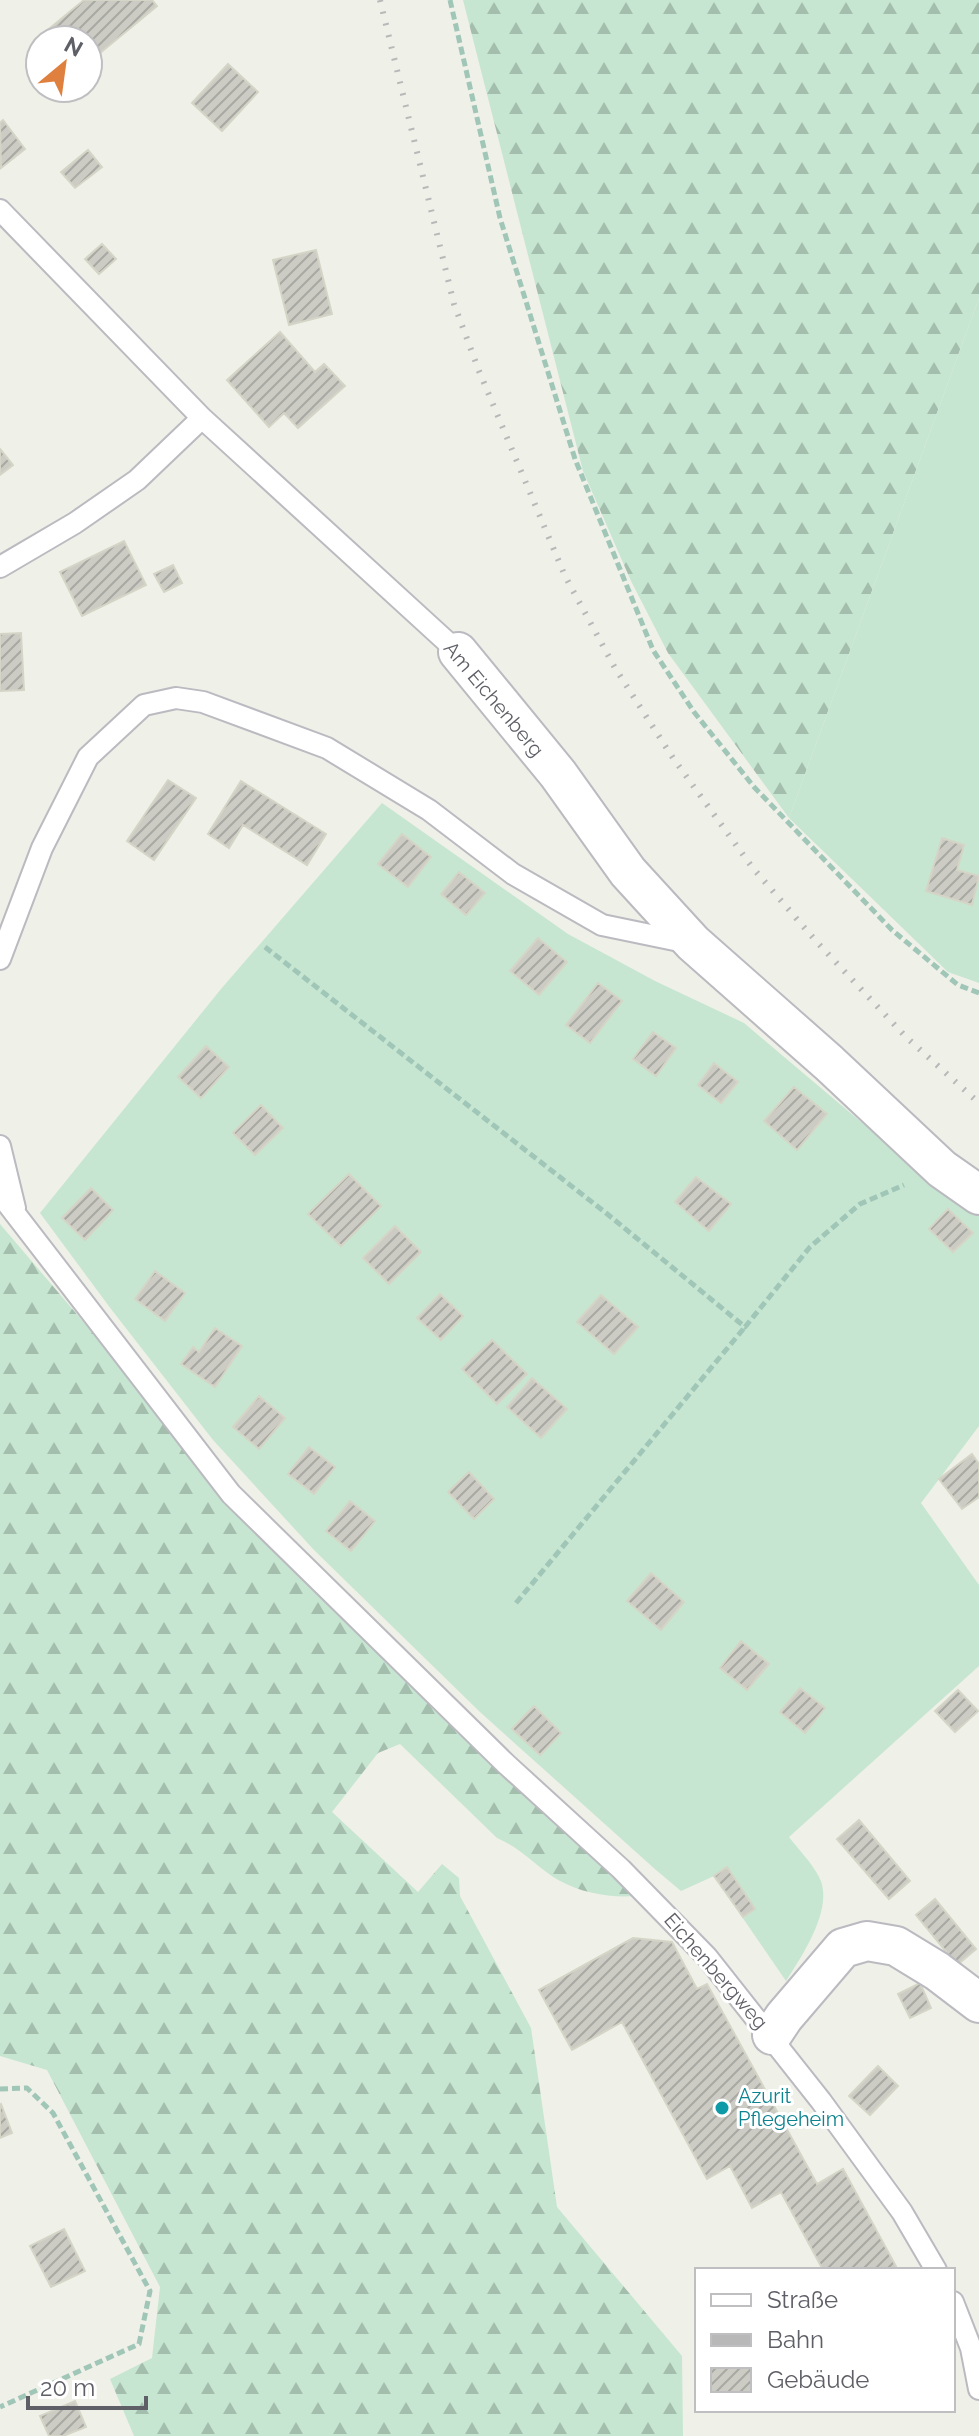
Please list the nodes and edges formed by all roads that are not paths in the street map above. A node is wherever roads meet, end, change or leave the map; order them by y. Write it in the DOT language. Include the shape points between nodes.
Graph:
graph roads {
  1 [pos="0,210"];
  2 [pos="202,418"];
  3 [pos="0,567"];
  4 [pos="458,652"];
  5 [pos="693,943"];
  6 [pos="0,959"];
  7 [pos="0,1146"];
  8 [pos="0,1194"];
  9 [pos="979,1195"];
  10 [pos="17,1216"];
  11 [pos="979,2003"];
  12 [pos="772,2035"];
  13 [pos="935,2268"];
  14 [pos="955,2307"];
  15 [pos="979,2389"];
  1 -- 2 [label="lane, Am Eichenberg"];
  2 -- 3 [label="lane" via="137,480"];
  2 -- 4 [label="lane, Am Eichenberg"];
  4 -- 5 [label="street, Am Eichenberg" via="558,774 628,872"];
  5 -- 6 [label="lane" via="602,925 513,874 429,810 327,748 203,702 176,698 144,705 88,757 42,848"];
  5 -- 9 [label="street, Am Eichenberg" via="942,1169"];
  7 -- 10 [label="lane"];
  8 -- 10 [label="lane, Eichenbergweg"];
  10 -- 12 [label="lane, Eichenbergweg" via="231,1494 660,1907"];
  11 -- 12 [label="street, Eichenbergweg" via="896,1946 867,1941 843,1948"];
  12 -- 13 [label="lane, Eichenbergweg" via="902,2212"];
  14 -- 15 [label="lane"];
}
